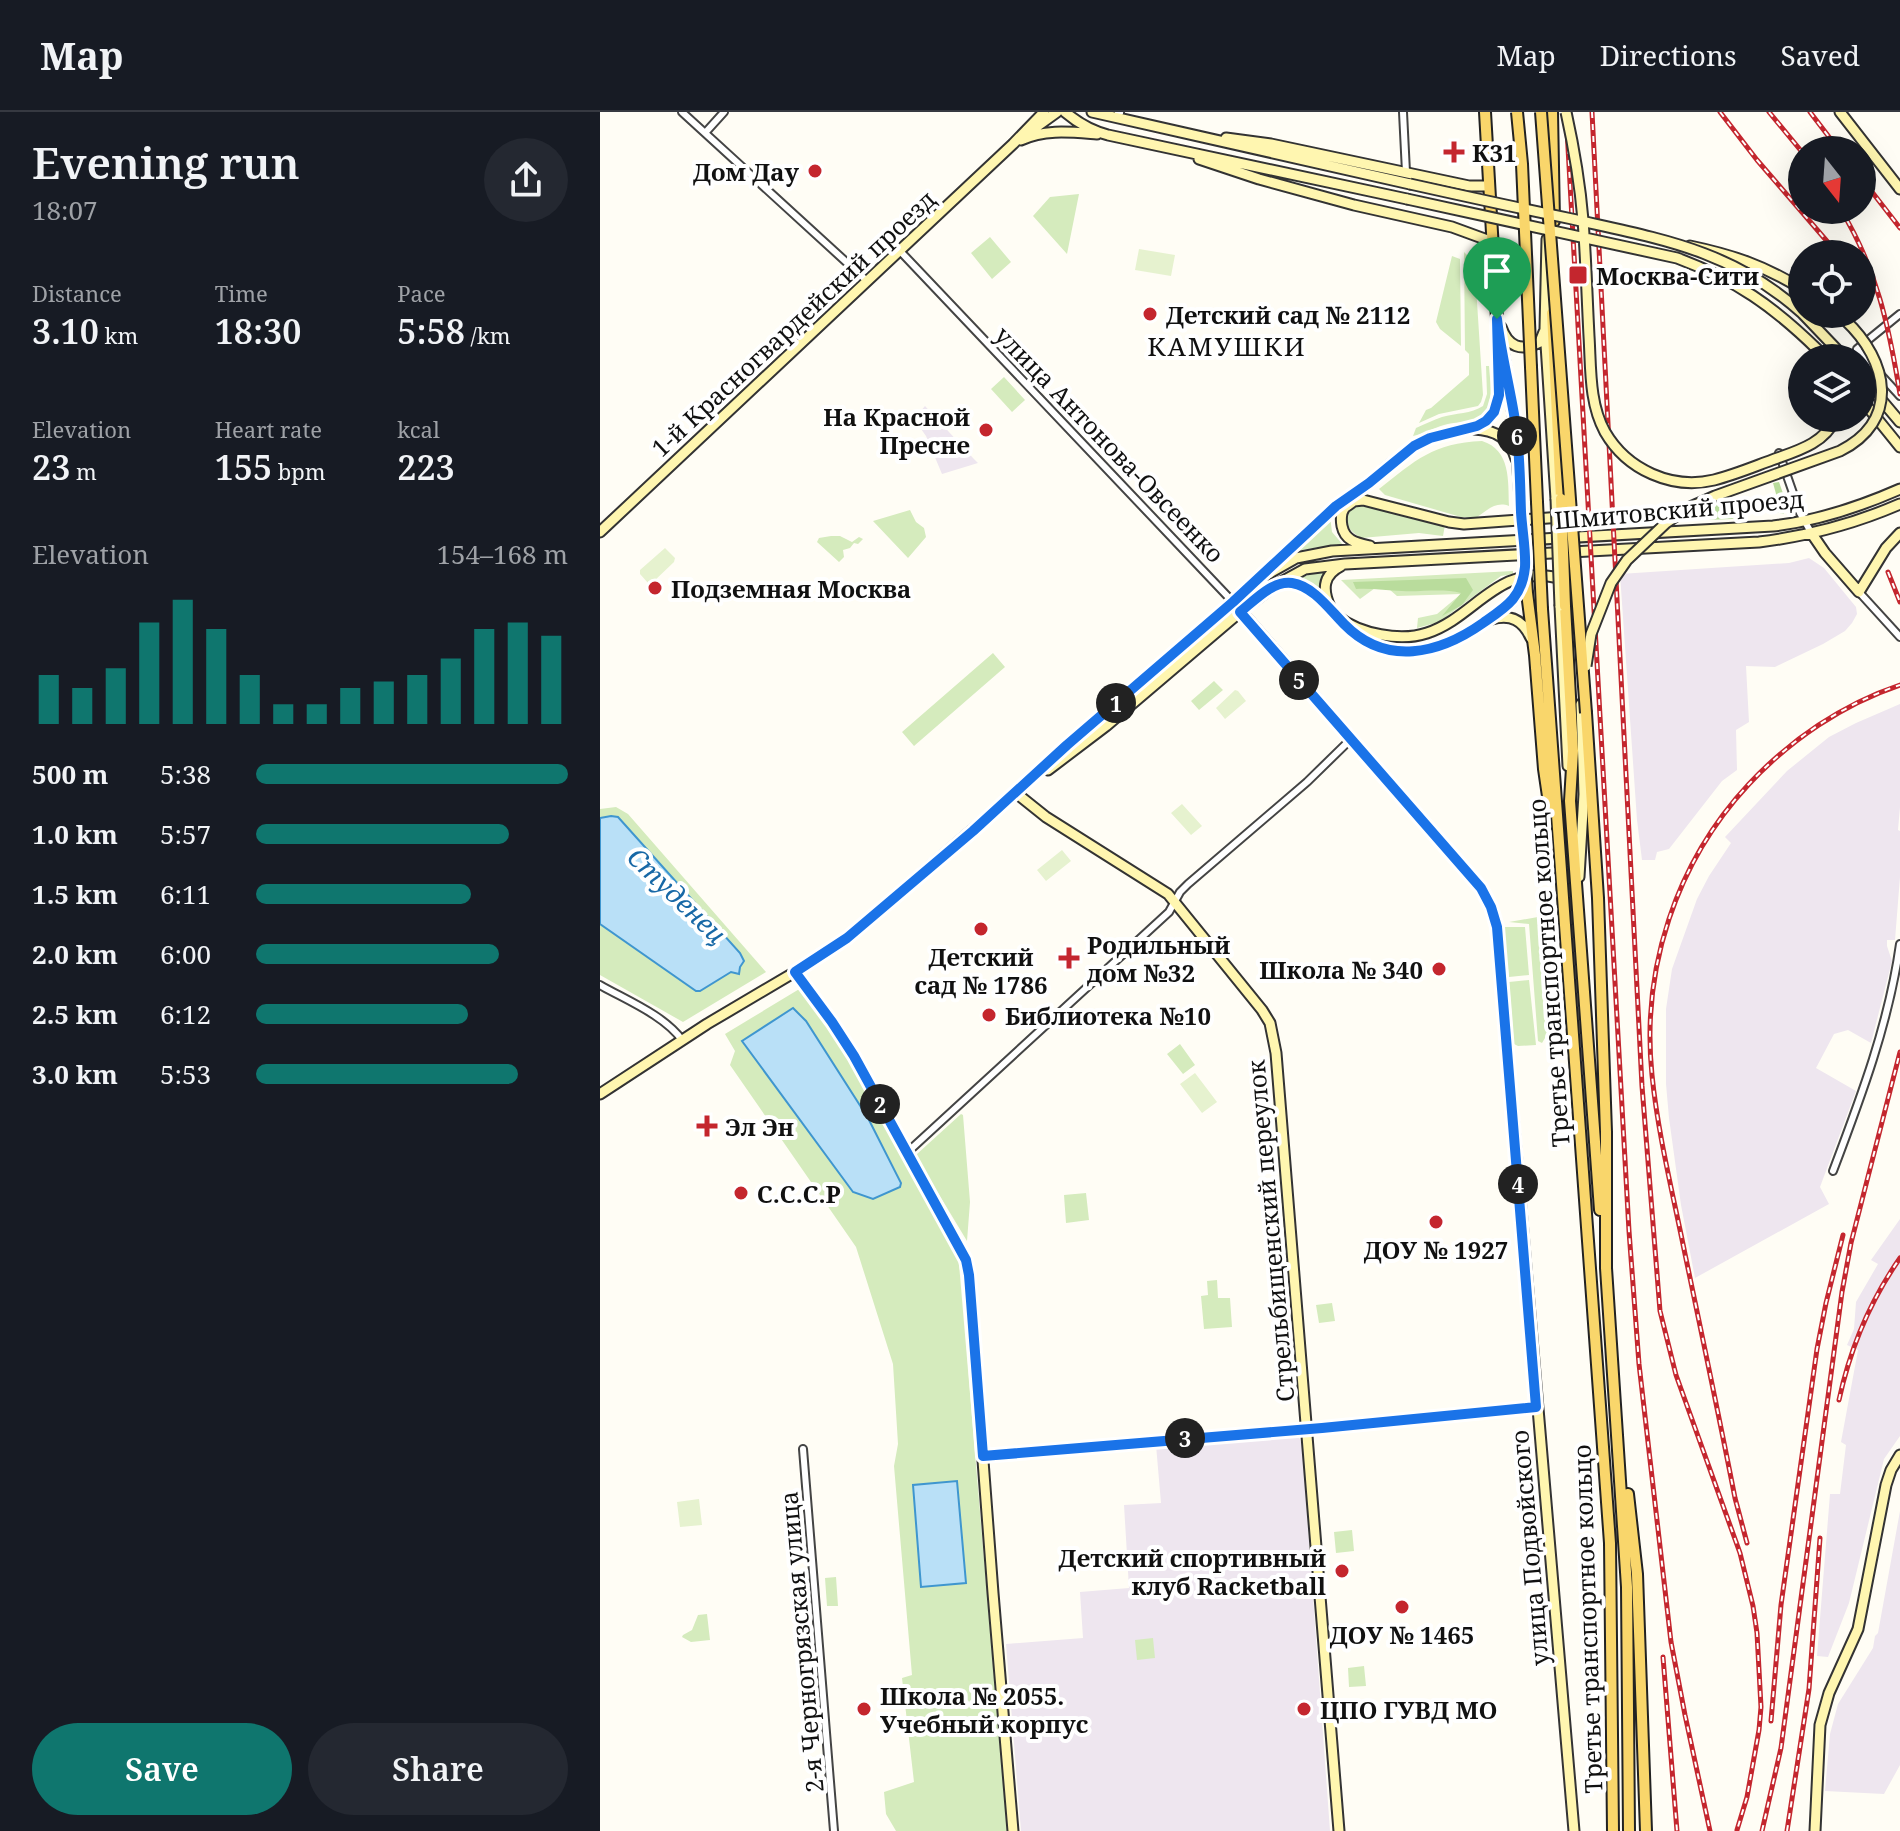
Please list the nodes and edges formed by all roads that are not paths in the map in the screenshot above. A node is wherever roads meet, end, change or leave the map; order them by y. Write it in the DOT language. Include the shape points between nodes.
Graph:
graph roads {
  1 [pos="682,112"];
  2 [pos="724,112"];
  3 [pos="1044,112"];
  4 [pos="1057,112"];
  5 [pos="1065,112"];
  6 [pos="1092,112"];
  7 [pos="1119,112"];
  8 [pos="1403,112"];
  9 [pos="1485,112"];
  10 [pos="1517,112"];
  11 [pos="1548,112"];
  12 [pos="1566,112"];
  13 [pos="1840,112"];
  14 [pos="1149,126"];
  15 [pos="1172,132"];
  16 [pos="705,133"];
  17 [pos="1108,135"];
  18 [pos="1013,144"];
  19 [pos="1165,147"];
  20 [pos="1406,172"];
  21 [pos="1489,186"];
  22 [pos="1900,189"];
  23 [pos="1493,242"];
  24 [pos="1677,243"];
  25 [pos="1553,248"];
  26 [pos="900,251"];
  27 [pos="867,281"];
  28 [pos="1788,281"];
  29 [pos="1788,301"];
  30 [pos="1900,314"];
  31 [pos="1497,319"];
  32 [pos="1816,328"];
  33 [pos="1853,328"];
  34 [pos="1545,329"];
  35 [pos="1810,344"];
  36 [pos="1831,344"];
  37 [pos="1876,394"];
  38 [pos="1900,396"];
  39 [pos="1876,417"];
  40 [pos="1900,422"];
  41 [pos="1454,432"];
  42 [pos="1828,432"];
  43 [pos="1900,447"];
  44 [pos="1779,453"];
  45 [pos="1369,483"];
  46 [pos="1900,489"];
  47 [pos="1520,492"];
  48 [pos="1559,499"];
  49 [pos="1900,504"];
  50 [pos="1347,506"];
  51 [pos="1804,521"];
  52 [pos="600,532"];
  53 [pos="1900,533"];
  54 [pos="1812,534"];
  55 [pos="1381,549"];
  56 [pos="1345,564"];
  57 [pos="1274,586"];
  58 [pos="1523,592"];
  59 [pos="1859,592"];
  60 [pos="1233,602"];
  61 [pos="1240,612"];
  62 [pos="1336,615"];
  63 [pos="1479,626"];
  64 [pos="1900,637"];
  65 [pos="1535,655"];
  66 [pos="1586,713"];
  67 [pos="1351,739"];
  68 [pos="1016,793"];
  69 [pos="1559,855"];
  70 [pos="1578,893"];
  71 [pos="1175,903"];
  72 [pos="1900,944"];
  73 [pos="795,972"];
  74 [pos="600,985"];
  75 [pos="682,1040"];
  76 [pos="600,1094"];
  77 [pos="908,1155"];
  78 [pos="1833,1171"];
  79 [pos="1606,1268"];
  80 [pos="1536,1407"];
  81 [pos="1618,1423"];
  82 [pos="1305,1429"];
  83 [pos="803,1449"];
  84 [pos="1900,1455"];
  85 [pos="983,1456"];
  86 [pos="1896,1471"];
  87 [pos="834,1831"];
  88 [pos="1013,1831"];
  89 [pos="1339,1831"];
  90 [pos="1574,1831"];
  91 [pos="1613,1831"];
  92 [pos="1629,1831"];
  93 [pos="1646,1831"];
  94 [pos="1815,1831"];
  1 -- 16 [label="street"];
  2 -- 16 [label="street"];
  3 -- 18 [label="main road, 1-й Красногвардейский проезд"];
  4 -- 18 [label="main road, 1-й Красногвардейский проезд"];
  5 -- 17 [label="main road"];
  6 -- 14 [label="main road"];
  7 -- 14 [label="main road"];
  8 -- 20 [label="street"];
  9 -- 21 [label="main road"];
  10 -- 69 [label="main road, Третье транспортное кольцо, bridge"];
  11 -- 25 [label="main road, Третье транспортное кольцо"];
  11 -- 34 [label="main road"];
  11 -- 66 [label="main road, Третье транспортное кольцо, bridge"];
  12 -- 42 [label="main road, bridge" via="1580,192 1593,389 1602,424 1619,450 1653,475 1704,482 1804,449"];
  13 -- 22 [label="main road"];
  14 -- 15 [label="main road"];
  15 -- 20 [label="main road" via="1271,144"];
  15 -- 24 [label="main road, bridge"];
  16 -- 27 [label="street"];
  17 -- 18 [label="main road" via="1056,131"];
  17 -- 19 [label="main road"];
  18 -- 26 [label="main road, 1-й Красногвардейский проезд"];
  19 -- 23 [label="main road" via="1259,179"];
  19 -- 35 [label="main road, bridge" via="1677,258 1747,290"];
  20 -- 21 [label="main road"];
  21 -- 23 [label="main road"];
  23 -- 31 [label="main road"];
  24 -- 28 [label="main road, bridge" via="1750,261"];
  24 -- 29 [label="main road, bridge" via="1717,257"];
  25 -- 48 [label="main road, Третье транспортное кольцо"];
  25 -- 50 [label="main road" via="1570,482 1566,515 1464,524 1363,500"];
  26 -- 27 [label="main road, 1-й Красногвардейский проезд"];
  26 -- 60 [label="street, улица Антонова-Овсеенко"];
  27 -- 52 [label="main road, 1-й Красногвардейский проезд"];
  30 -- 38 [label="street" via="1857,349"];
  31 -- 34 [label="main road" via="1507,341 1520,346 1540,342"];
  31 -- 41 [label="main road" via="1496,406 1482,424"];
  31 -- 47 [label="main road" via="1516,429"];
  32 -- 36 [label="main road"];
  33 -- 66 [label="main road, bridge" via="1880,371 1883,398 1875,422 1862,438 1840,451 1688,508 1627,560 1604,596 1591,634"];
  34 -- 48 [label="main road"];
  37 -- 40 [label="main road"];
  39 -- 43 [label="main road"];
  41 -- 45 [label="main road" via="1414,446"];
  41 -- 47 [label="main road" via="1490,431 1507,441"];
  44 -- 51 [label="street"];
  45 -- 50 [label="main road"];
  45 -- 60 [label="main road" via="1336,506"];
  46 -- 51 [label="main road, Шмитовский проезд"];
  47 -- 58 [label="main road, bridge"];
  48 -- 70 [label="main road, Третье транспортное кольцо, bridge"];
  49 -- 54 [label="main road, Шмитовский проезд"];
  50 -- 55 [label="main road" via="1341,519 1345,535"];
  51 -- 54 [label="street"];
  51 -- 55 [label="main road, Шмитовский проезд" via="1732,530"];
  53 -- 59 [label="main road"];
  54 -- 56 [label="main road, Шмитовский проезд" via="1759,542"];
  54 -- 59 [label="main road"];
  55 -- 60 [label="main road, Шмитовский проезд" via="1296,558"];
  56 -- 57 [label="main road, Шмитовский проезд" via="1305,569"];
  56 -- 62 [label="main road" via="1325,582"];
  57 -- 61 [label="main road, Шмитовский проезд"];
  57 -- 62 [label="main road" via="1299,585"];
  58 -- 63 [label="main road"];
  58 -- 65 [label="main road"];
  59 -- 64 [label="street"];
  60 -- 61 [label="main road, улица Антонова-Овсеенко"];
  60 -- 68 [label="main road, Шмитовский проезд"];
  61 -- 67 [label="main road, улица Антонова-Овсеенко"];
  61 -- 68 [label="main road, Шмитовский проезд" via="1106,726"];
  62 -- 63 [label="main road" via="1366,641 1408,652 1447,644"];
  62 -- 70 [label="main road" via="1378,634 1417,635 1447,624 1516,578 1553,577 1568,583 1574,595 1584,787"];
  63 -- 65 [label="main road" via="1500,617 1515,619 1529,633"];
  65 -- 69 [label="main road" via="1544,769"];
  66 -- 79 [label="main road, Третье транспортное кольцо" via="1598,898"];
  67 -- 71 [label="street" via="1188,884"];
  67 -- 80 [label="main road, улица Подвойского" via="1481,888 1497,927"];
  68 -- 71 [label="main road, Стрельбищенский переулок"];
  68 -- 73 [label="main road, Шмитовский проезд" via="847,938"];
  69 -- 91 [label="main road, Третье транспортное кольцо" via="1610,1543"];
  70 -- 79 [label="main road, Третье транспортное кольцо"];
  71 -- 77 [label="street"];
  71 -- 82 [label="main road, Стрельбищенский переулок" via="1262,1010 1272,1031"];
  72 -- 78 [label="street" via="1874,1058"];
  73 -- 75 [label="main road, Шмитовский проезд"];
  73 -- 77 [label="main road" via="854,1056"];
  74 -- 75 [label="street" via="663,1021"];
  75 -- 76 [label="main road, Шмитовский проезд"];
  77 -- 85 [label="main road" via="966,1260"];
  79 -- 81 [label="main road, Третье транспортное кольцо"];
  80 -- 82 [label="street"];
  80 -- 90 [label="main road, улица Подвойского"];
  81 -- 92 [label="main road, Третье транспортное кольцо" via="1627,1587"];
  81 -- 93 [label="main road" via="1635,1545"];
  82 -- 85 [label="street"];
  82 -- 89 [label="main road, Стрельбищенский переулок"];
  83 -- 87 [label="street, 2-я Черногрязская улица"];
  84 -- 86 [label="main road"];
  85 -- 88 [label="main road"];
  86 -- 94 [label="main road" via="1882,1503 1858,1629 1822,1715"];
}
